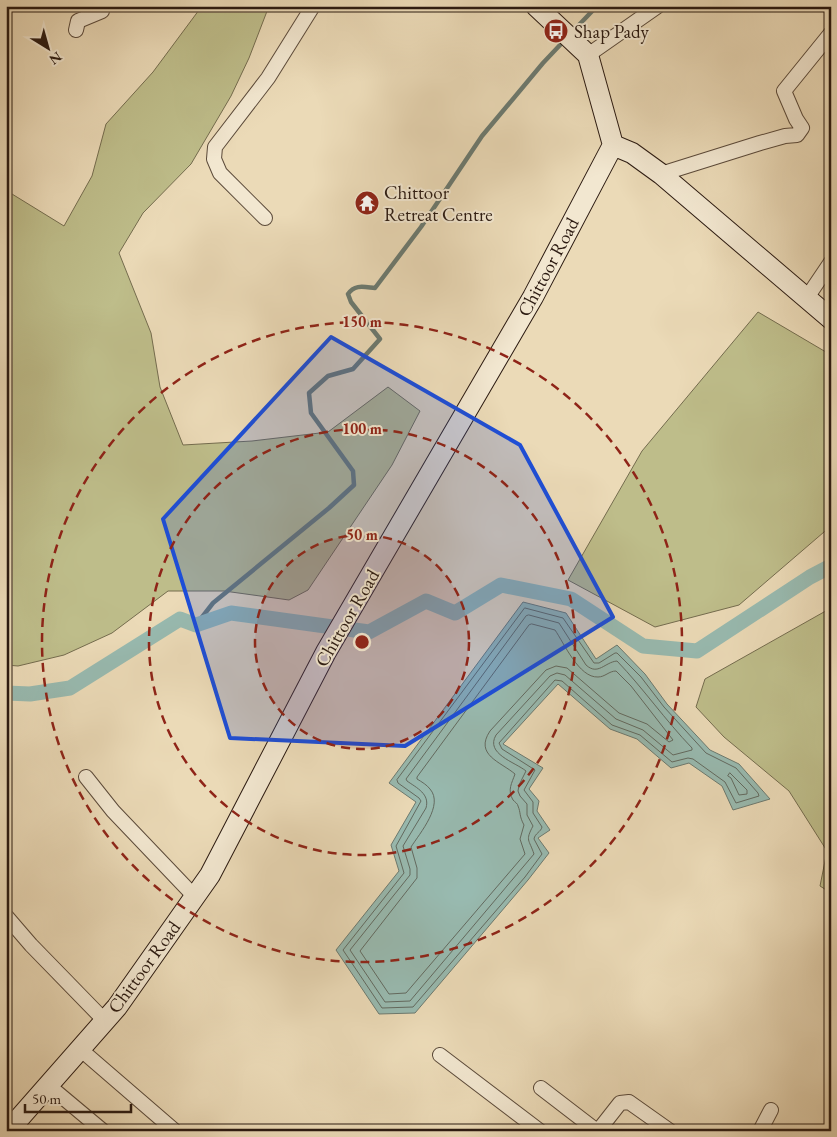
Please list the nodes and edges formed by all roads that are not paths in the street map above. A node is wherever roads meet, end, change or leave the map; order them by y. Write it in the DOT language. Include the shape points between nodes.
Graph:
graph roads {
  1 [pos="103,6"];
  2 [pos="313,6"];
  3 [pos="536,6"];
  4 [pos="658,6"];
  5 [pos="76,30"];
  6 [pos="831,33"];
  7 [pos="588,55"];
  8 [pos="613,145"];
  9 [pos="661,174"];
  10 [pos="265,218"];
  11 [pos="831,262"];
  12 [pos="806,299"];
  13 [pos="831,319"];
  14 [pos="86,777"];
  15 [pos="195,897"];
  16 [pos="6,916"];
  17 [pos="105,1021"];
  18 [pos="80,1049"];
  19 [pos="440,1055"];
  20 [pos="48,1085"];
  21 [pos="540,1088"];
  22 [pos="771,1110"];
  23 [pos="8,1131"];
  24 [pos="103,1131"];
  25 [pos="174,1131"];
  26 [pos="540,1131"];
  27 [pos="597,1131"];
  28 [pos="670,1131"];
  29 [pos="760,1131"];
  1 -- 5 [label="street" via="102,10 78,21"];
  2 -- 10 [label="street" via="268,78 215,147 214,159 220,173"];
  3 -- 7 [label="main road"];
  4 -- 7 [label="street"];
  6 -- 9 [label="street" via="784,91 802,128 797,135 768,140"];
  7 -- 8 [label="main road"];
  8 -- 9 [label="main road" via="632,153"];
  8 -- 15 [label="main road, Chittoor Road" via="533,296 326,652 210,875"];
  9 -- 12 [label="main road"];
  11 -- 12 [label="street"];
  12 -- 13 [label="main road"];
  14 -- 15 [label="street" via="113,811"];
  15 -- 17 [label="main road, Chittoor Road"];
  16 -- 17 [label="street"];
  17 -- 18 [label="main road, Chittoor Road"];
  18 -- 20 [label="main road, Chittoor Road"];
  18 -- 25 [label="street"];
  19 -- 26 [label="street"];
  20 -- 23 [label="main road, Chittoor Road"];
  20 -- 24 [label="street"];
  21 -- 27 [label="street"];
  22 -- 29 [label="street"];
  27 -- 28 [label="street" via="620,1103 629,1102"];
}
